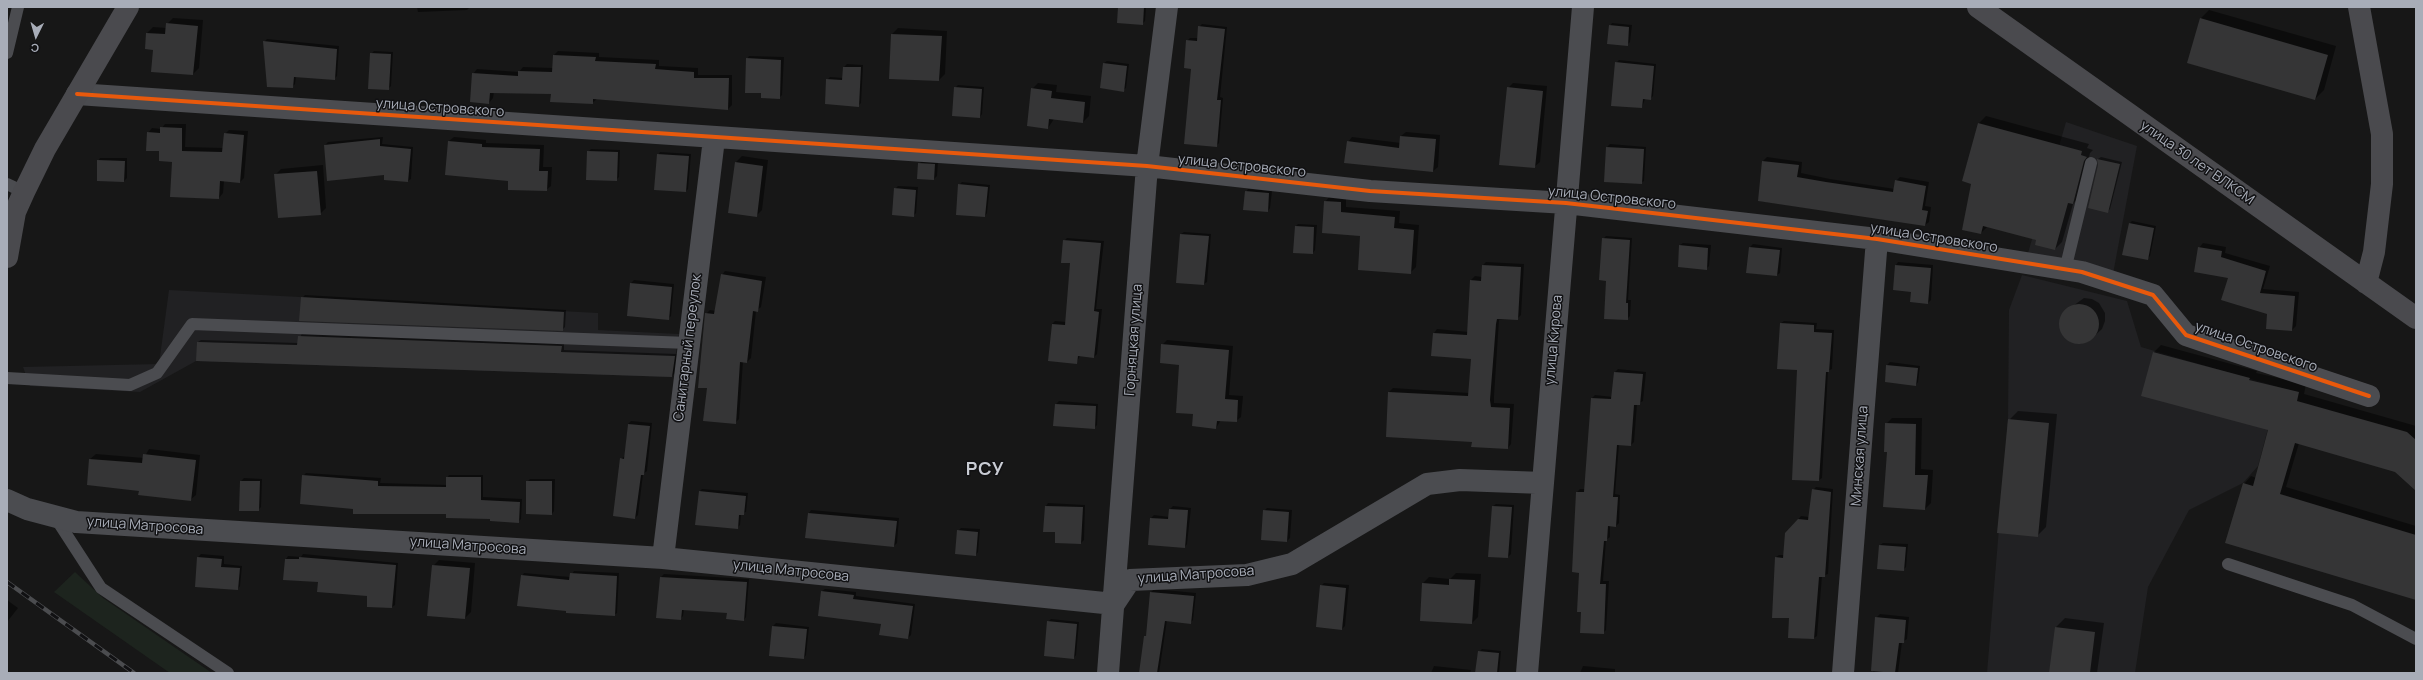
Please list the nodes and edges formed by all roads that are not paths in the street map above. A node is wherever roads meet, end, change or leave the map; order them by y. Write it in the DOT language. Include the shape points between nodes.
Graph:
graph roads {
  1 [pos="18,7"];
  2 [pos="128,7"];
  3 [pos="1167,7"];
  4 [pos="1583,7"];
  5 [pos="1978,7"];
  6 [pos="2359,7"];
  7 [pos="7,53"];
  8 [pos="77,94"];
  9 [pos="714,139"];
  10 [pos="2090,163"];
  11 [pos="1147,166"];
  12 [pos="15,188"];
  13 [pos="1566,202"];
  14 [pos="1877,239"];
  15 [pos="7,257"];
  16 [pos="2066,270"];
  17 [pos="2366,283"];
  18 [pos="2416,318"];
  19 [pos="688,343"];
  20 [pos="7,378"];
  21 [pos="2369,396"];
  22 [pos="1543,483"];
  23 [pos="7,500"];
  24 [pos="54,516"];
  25 [pos="663,558"];
  26 [pos="2228,564"];
  27 [pos="1114,604"];
  28 [pos="2416,639"];
  29 [pos="228,673"];
  30 [pos="1108,673"];
  31 [pos="1527,673"];
  32 [pos="1843,673"];
  1 -- 7 [label="lane"];
  2 -- 8 [label="street"];
  3 -- 11 [label="street, Горняцкая улица"];
  4 -- 13 [label="street, улица Кирова"];
  5 -- 17 [label="street, улица 30 лет ВЛКСМ"];
  6 -- 17 [label="street" via="2382,134 2382,184 2374,252"];
  8 -- 9 [label="street, улица Островского"];
  8 -- 12 [label="street" via="45,149"];
  9 -- 11 [label="street, улица Островского"];
  9 -- 19 [label="street, Санитарный переулок"];
  10 -- 16 [label="lane"];
  11 -- 13 [label="street, улица Островского" via="1370,191"];
  11 -- 27 [label="street, Горняцкая улица"];
  12 -- 15 [label="street" via="15,212"];
  13 -- 14 [label="street, улица Островского"];
  13 -- 22 [label="street, улица Кирова"];
  14 -- 16 [label="street, улица Островского"];
  14 -- 32 [label="street, Минская улица"];
  16 -- 21 [label="street, улица Островского" via="2082,272 2153,295 2186,335"];
  17 -- 18 [label="street, улица 30 лет ВЛКСМ"];
  19 -- 20 [label="lane" via="192,324 157,374 130,385"];
  19 -- 25 [label="street, Санитарный переулок"];
  22 -- 27 [label="street, улица Матросова" via="1460,480 1427,484 1292,564 1247,575 1130,580"];
  22 -- 31 [label="street, улица Кирова"];
  23 -- 24 [label="street, улица Матросова"];
  24 -- 25 [label="street, улица Матросова" via="76,522"];
  24 -- 29 [label="lane" via="101,588"];
  25 -- 27 [label="street, улица Матросова"];
  26 -- 28 [label="lane" via="2352,605"];
  27 -- 30 [label="street, Горняцкая улица"];
}
